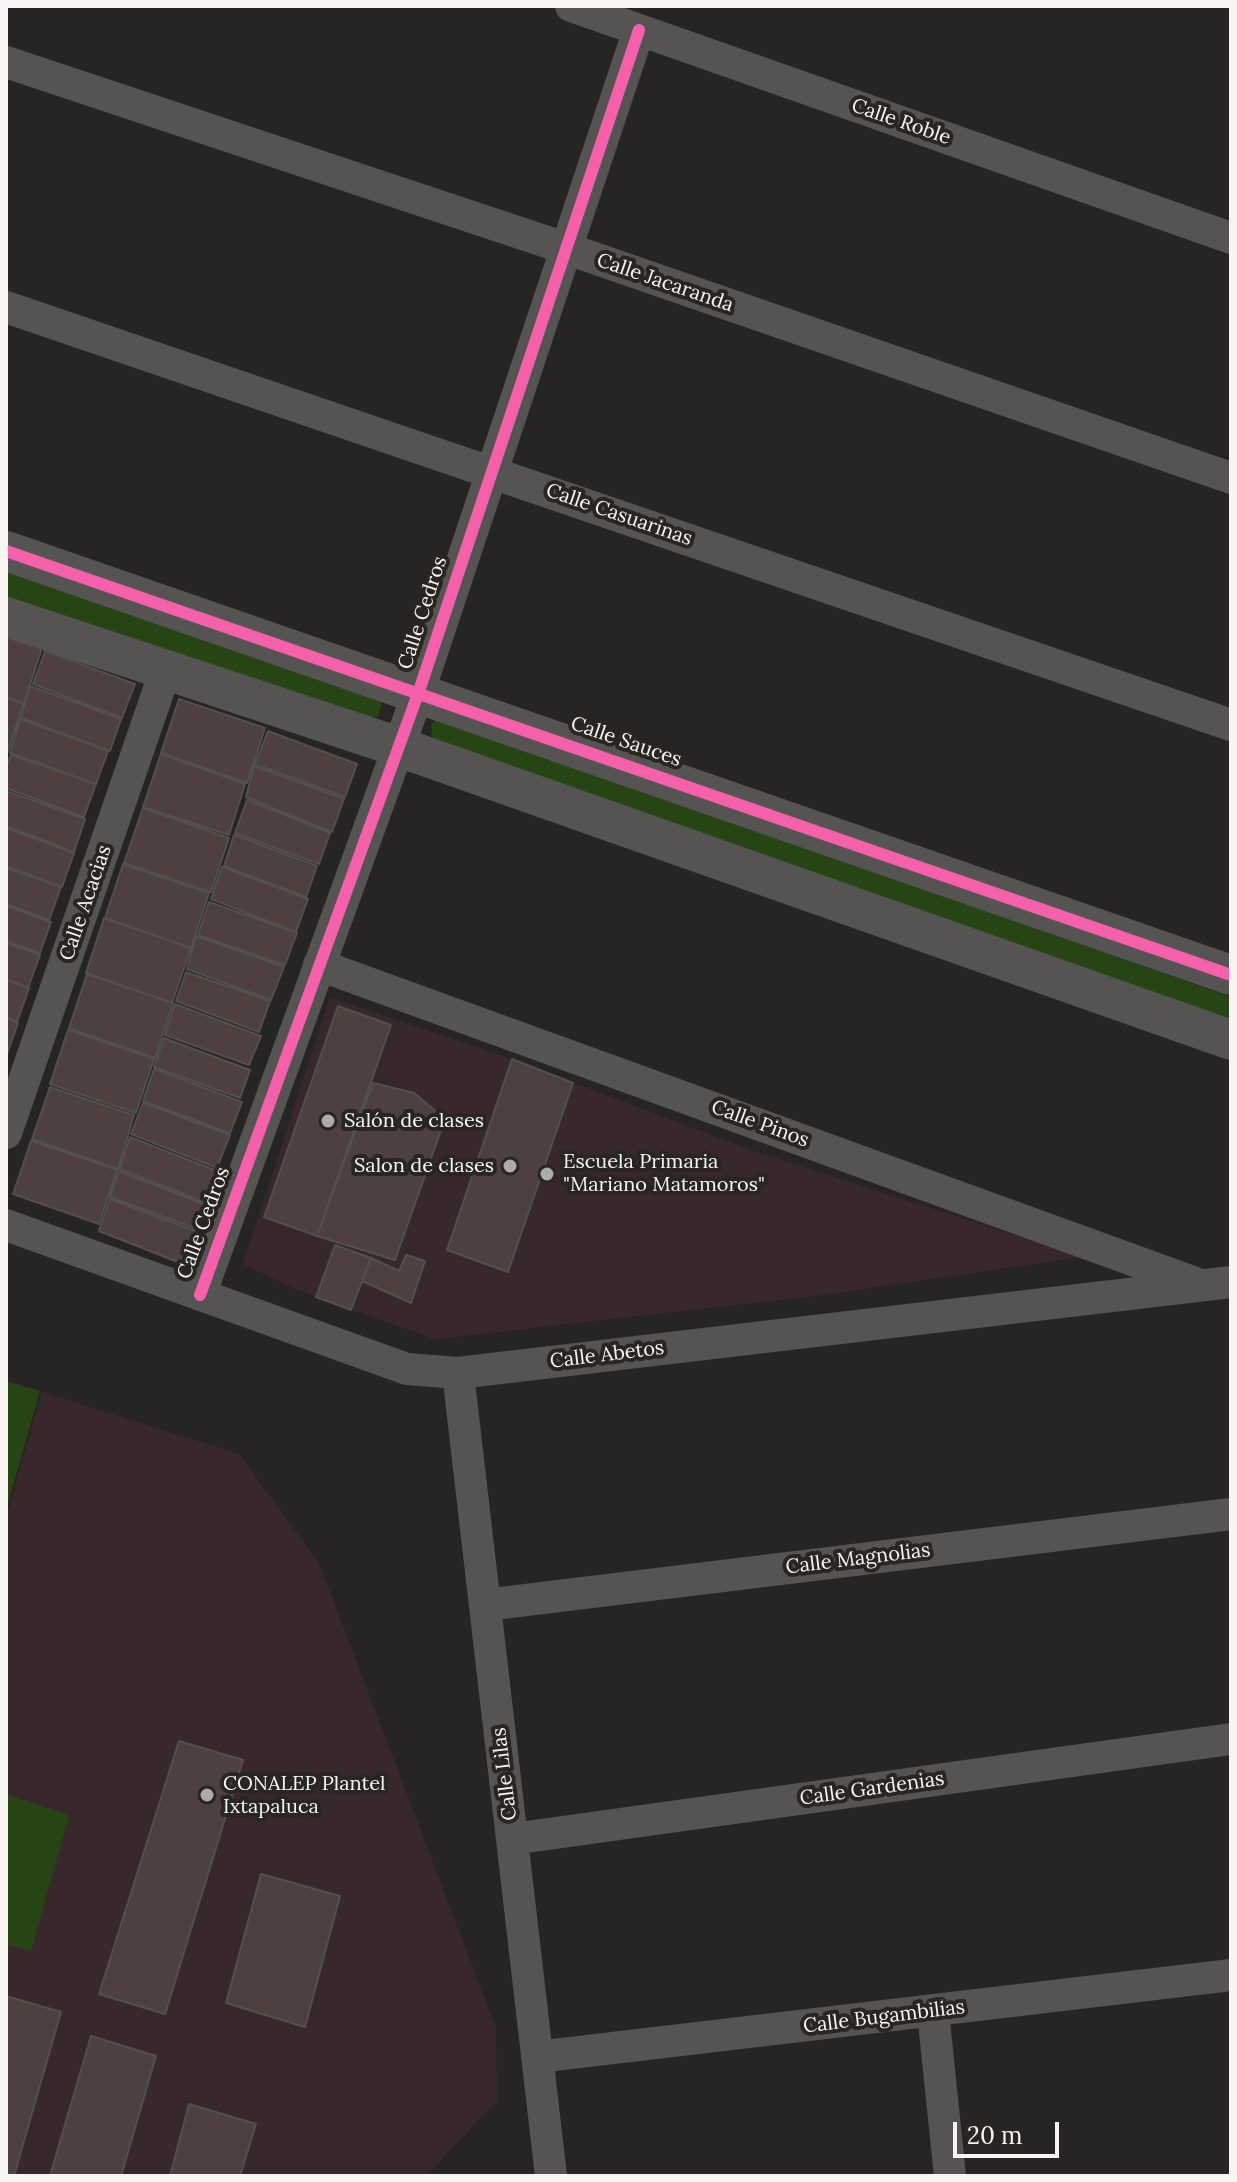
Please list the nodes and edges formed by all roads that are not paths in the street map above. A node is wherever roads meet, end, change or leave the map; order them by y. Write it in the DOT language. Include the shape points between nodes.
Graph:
graph roads {
  1 [pos="571,6"];
  2 [pos="639,30"];
  3 [pos="6,62"];
  4 [pos="1231,238"];
  5 [pos="565,248"];
  6 [pos="6,307"];
  7 [pos="491,471"];
  8 [pos="1231,478"];
  9 [pos="6,551"];
  10 [pos="6,617"];
  11 [pos="165,672"];
  12 [pos="419,691"];
  13 [pos="1231,725"];
  14 [pos="399,747"];
  15 [pos="319,965"];
  16 [pos="1231,975"];
  17 [pos="1231,1040"];
  18 [pos="6,1133"];
  19 [pos="6,1225"];
  20 [pos="1215,1283"];
  21 [pos="200,1295"];
  22 [pos="458,1373"];
  23 [pos="1231,1514"];
  24 [pos="485,1605"];
  25 [pos="1231,1739"];
  26 [pos="512,1839"];
  27 [pos="1231,1975"];
  28 [pos="933,2012"];
  29 [pos="537,2057"];
  30 [pos="551,2176"];
  31 [pos="950,2176"];
  1 -- 2 [label="street, Calle Roble"];
  2 -- 4 [label="street, Calle Roble"];
  2 -- 5 [label="street, Calle Cedros"];
  3 -- 5 [label="street, Calle Jacaranda"];
  5 -- 7 [label="street, Calle Cedros"];
  5 -- 8 [label="street, Calle Jacaranda"];
  6 -- 7 [label="street, Calle Casuarinas"];
  7 -- 12 [label="street, Calle Cedros"];
  7 -- 13 [label="street, Calle Casuarinas"];
  9 -- 12 [label="street, Calle Sauces"];
  10 -- 11 [label="street"];
  11 -- 14 [label="street"];
  11 -- 18 [label="street, Calle Acacias"];
  12 -- 14 [label="street, Calle Cedros"];
  12 -- 16 [label="street, Calle Sauces"];
  14 -- 15 [label="street, Calle Cedros"];
  14 -- 17 [label="street"];
  15 -- 20 [label="street, Calle Pinos"];
  15 -- 21 [label="street, Calle Cedros"];
  19 -- 21 [label="street, Calle Abetos"];
  20 -- 22 [label="street, Calle Abetos"];
  21 -- 22 [label="street, Calle Abetos" via="407,1369"];
  22 -- 24 [label="street, Calle Lilas"];
  23 -- 24 [label="street, Calle Magnolias"];
  24 -- 26 [label="street, Calle Lilas"];
  25 -- 26 [label="street, Calle Gardenias"];
  26 -- 29 [label="street, Calle Lilas"];
  27 -- 28 [label="street, Calle Bugambilias"];
  28 -- 29 [label="street, Calle Bugambilias"];
  28 -- 31 [label="street"];
  29 -- 30 [label="street, Calle Lilas"];
}
